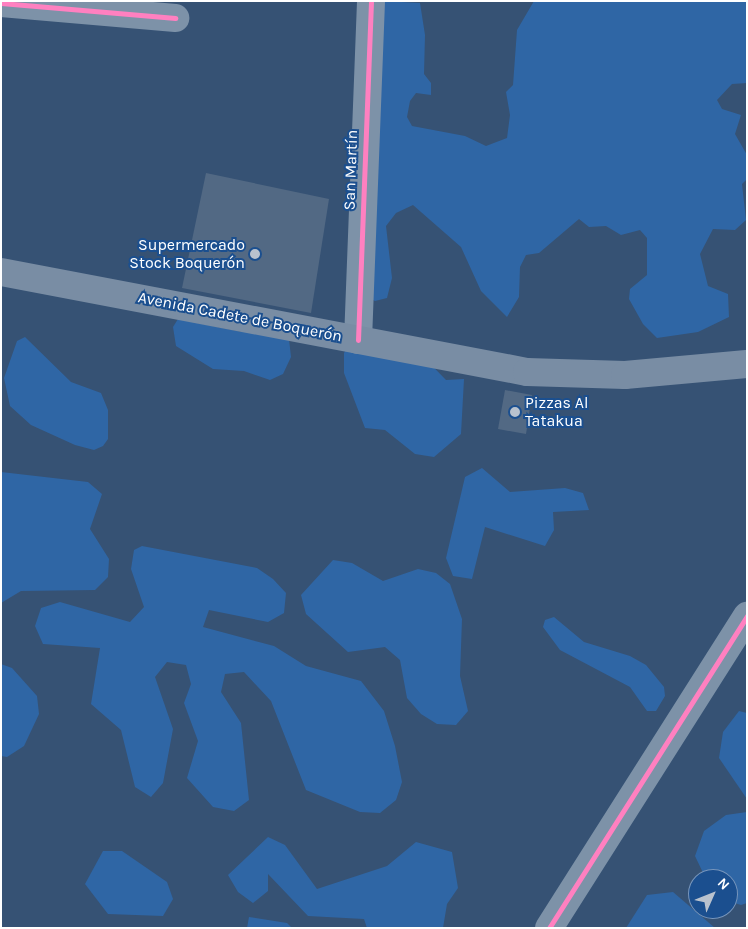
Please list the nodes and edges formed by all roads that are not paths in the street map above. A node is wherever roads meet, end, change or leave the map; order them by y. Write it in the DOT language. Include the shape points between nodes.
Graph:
graph roads {
  1 [pos="371,1"];
  2 [pos="1,3"];
  3 [pos="174,18"];
  4 [pos="1,272"];
  5 [pos="358,340"];
  6 [pos="747,364"];
  7 [pos="747,616"];
  8 [pos="550,928"];
  1 -- 5 [label="street, San Martín"];
  2 -- 3 [label="street"];
  4 -- 5 [label="main road, Avenida Cadete de Boquerón"];
  5 -- 6 [label="main road, Avenida Cadete de Boquerón" via="527,372 625,375"];
  7 -- 8 [label="street"];
}
